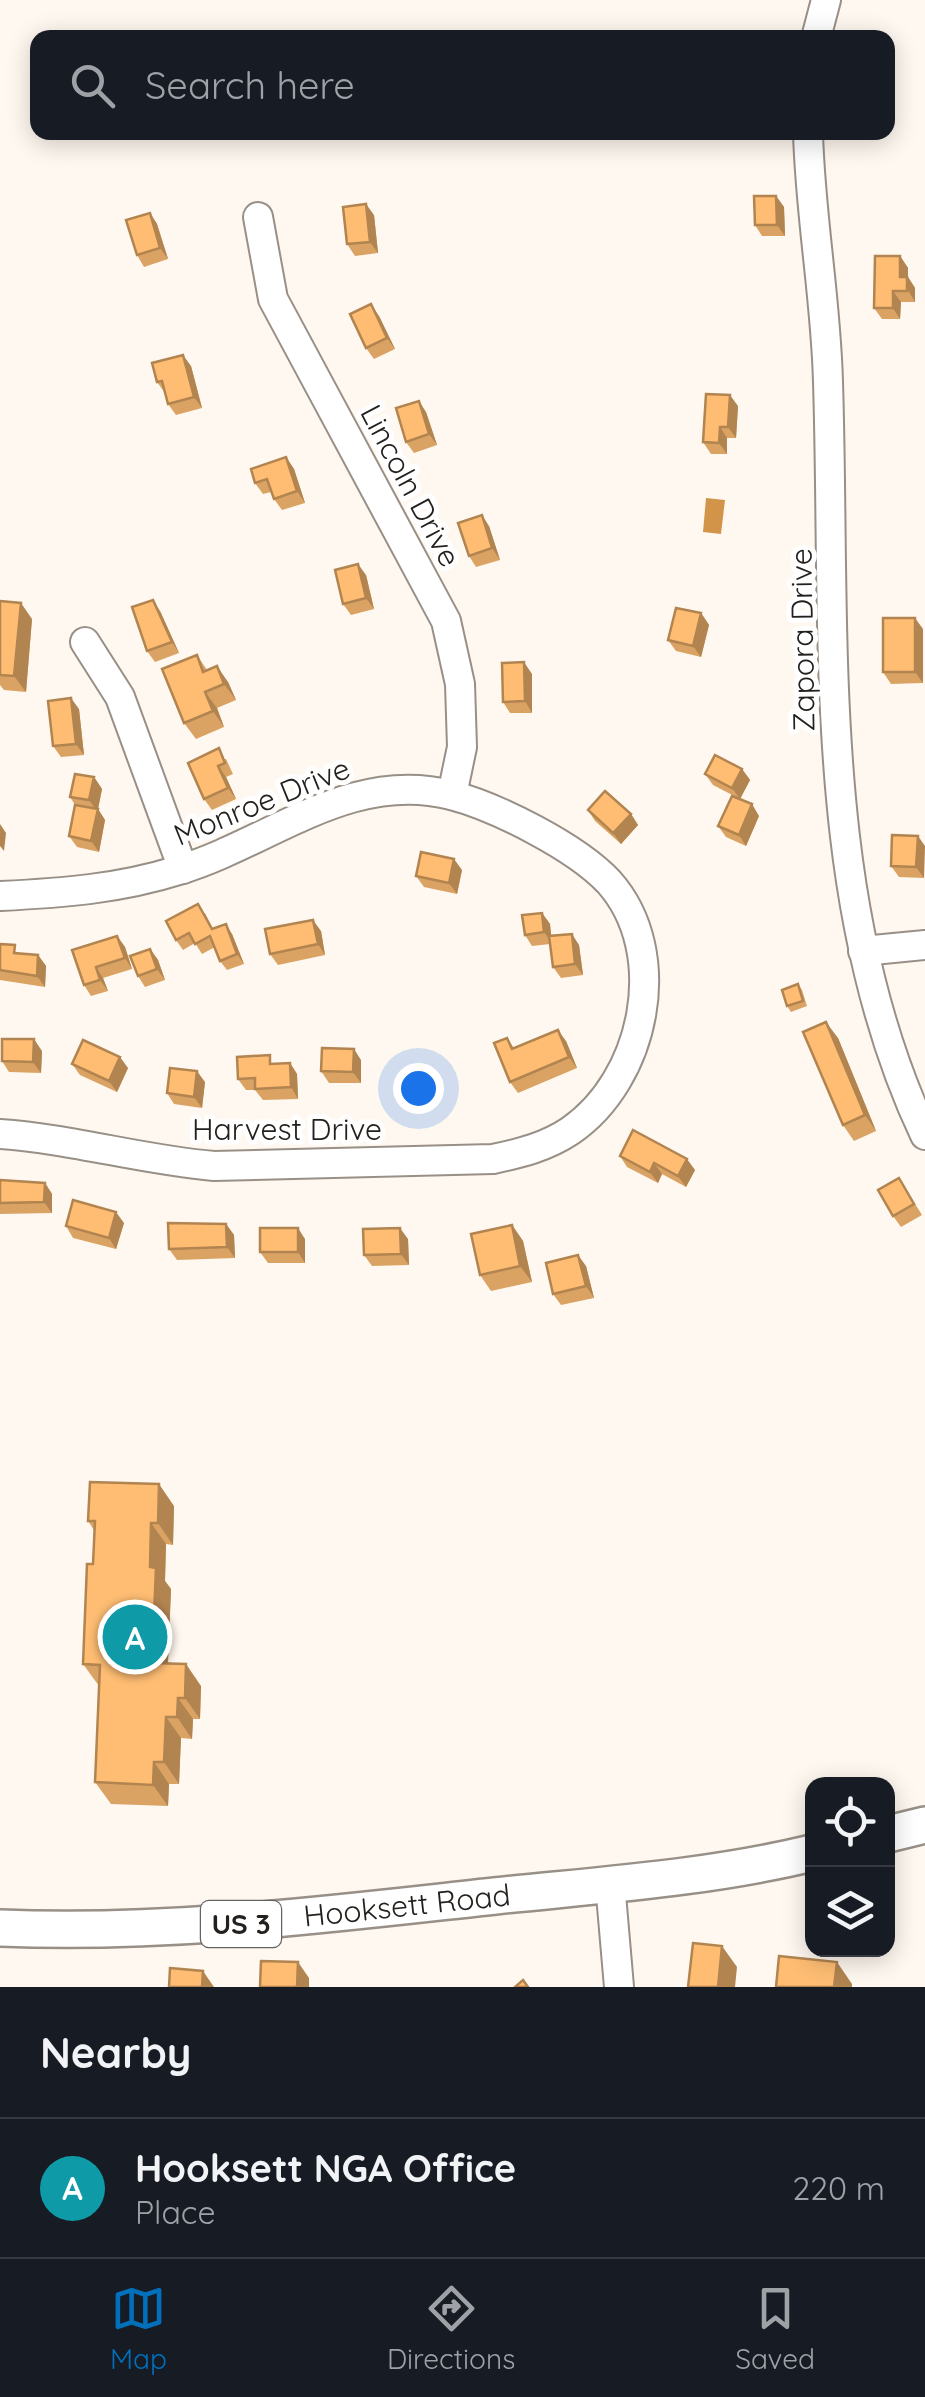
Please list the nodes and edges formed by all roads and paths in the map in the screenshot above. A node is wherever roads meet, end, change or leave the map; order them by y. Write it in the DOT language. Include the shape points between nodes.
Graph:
graph roads {
  1 [pos="826,0"];
  2 [pos="818,30"];
  3 [pos="809,140"];
  4 [pos="258,217"];
  5 [pos="85,642"];
  6 [pos="452,795"];
  7 [pos="183,869"];
  8 [pos="0,896"];
  9 [pos="925,946"];
  10 [pos="862,951"];
  11 [pos="572,1130"];
  12 [pos="0,1134"];
  13 [pos="925,1135"];
  14 [pos="925,1825"];
  15 [pos="895,1832"];
  16 [pos="805,1854"];
  17 [pos="610,1884"];
  18 [pos="0,1928"];
  19 [pos="620,1987"];
  1 -- 2 [label="street"];
  3 -- 10 [label="street, Zapora Drive" via="826,317 838,748"];
  4 -- 6 [label="street, Lincoln Drive" via="274,299 446,621 462,731"];
  5 -- 7 [label="street" via="120,697"];
  6 -- 7 [label="street, Monroe Drive" via="393,790 351,796"];
  6 -- 11 [label="street, Monroe Drive" via="577,856 610,883 632,920 642,961 635,1045 602,1100"];
  7 -- 8 [label="street, Monroe Drive" via="125,886"];
  9 -- 10 [label="street"];
  10 -- 13 [label="street, Zapora Drive" via="879,1022"];
  11 -- 12 [label="street, Harvest Drive" via="534,1150 493,1159 214,1166"];
  14 -- 15 [label="main road"];
  16 -- 17 [label="main road, Hooksett Road / US 3"];
  17 -- 18 [label="main road, Hooksett Road / US 3" via="243,1924"];
  17 -- 19 [label="street"];
}
